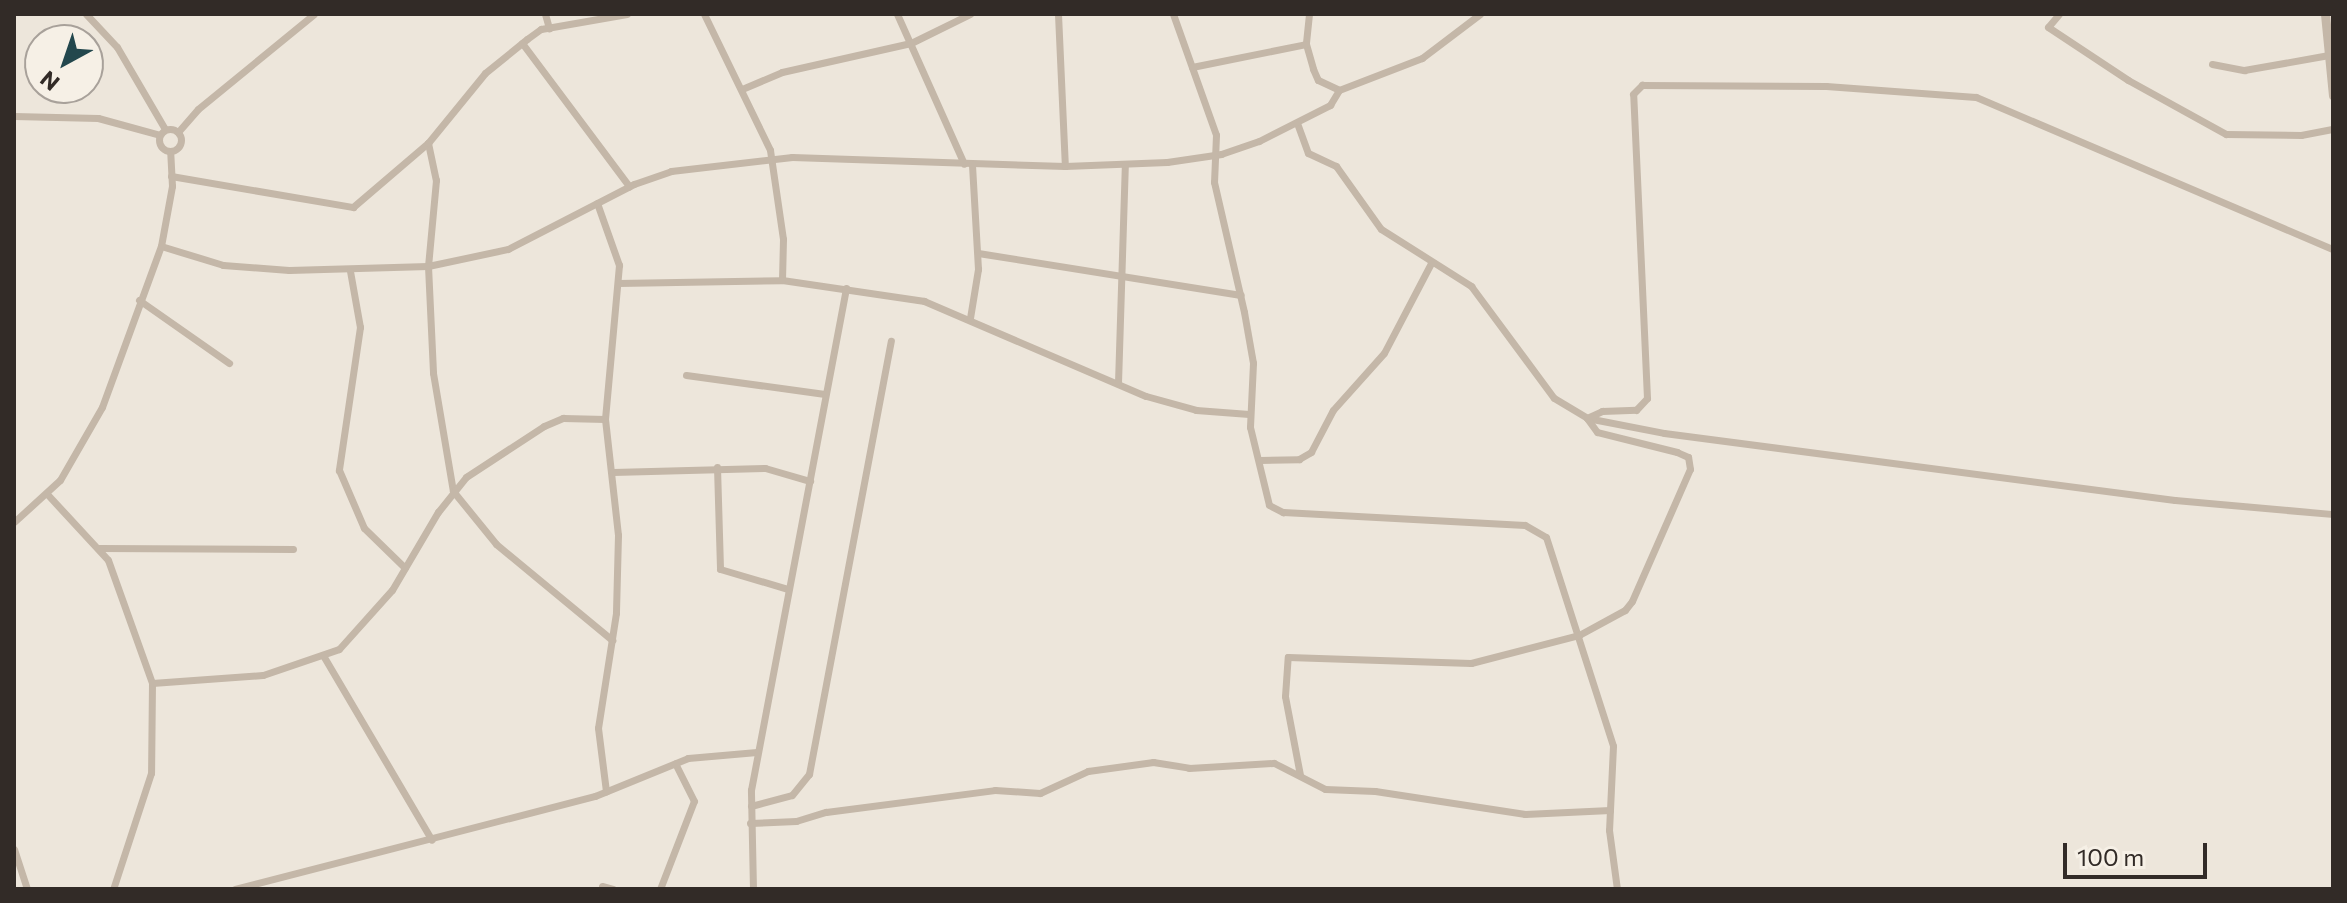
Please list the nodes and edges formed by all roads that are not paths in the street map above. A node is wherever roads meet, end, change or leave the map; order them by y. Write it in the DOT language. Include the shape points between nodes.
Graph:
graph roads {
  1 [pos="86,14"];
  2 [pos="314,14"];
  3 [pos="545,14"];
  4 [pos="627,14"];
  5 [pos="704,14"];
  6 [pos="897,14"];
  7 [pos="970,14"];
  8 [pos="1058,14"];
  9 [pos="1173,14"];
  10 [pos="1309,14"];
  11 [pos="1480,14"];
  12 [pos="2059,14"];
  13 [pos="2325,14"];
  14 [pos="549,28"];
  15 [pos="522,43"];
  16 [pos="911,43"];
  17 [pos="1306,44"];
  18 [pos="2329,55"];
  19 [pos="2212,64"];
  20 [pos="1192,67"];
  21 [pos="742,89"];
  22 [pos="1339,90"];
  23 [pos="2333,96"];
  24 [pos="14,116"];
  25 [pos="1297,123"];
  26 [pos="2333,129"];
  27 [pos="162,132"];
  28 [pos="178,132"];
  29 [pos="428,143"];
  30 [pos="170,151"];
  31 [pos="1212,156"];
  32 [pos="773,163"];
  33 [pos="968,164"];
  34 [pos="1125,165"];
  35 [pos="1065,166"];
  36 [pos="171,176"];
  37 [pos="629,186"];
  38 [pos="597,203"];
  39 [pos="161,246"];
  40 [pos="2333,249"];
  41 [pos="978,253"];
  42 [pos="1431,263"];
  43 [pos="428,266"];
  44 [pos="350,271"];
  45 [pos="1124,279"];
  46 [pos="782,280"];
  47 [pos="618,283"];
  48 [pos="846,288"];
  49 [pos="1241,295"];
  50 [pos="139,300"];
  51 [pos="970,318"];
  52 [pos="891,341"];
  53 [pos="229,363"];
  54 [pos="686,375"];
  55 [pos="1118,383"];
  56 [pos="825,394"];
  57 [pos="1249,414"];
  58 [pos="1587,418"];
  59 [pos="605,419"];
  60 [pos="1260,460"];
  61 [pos="717,467"];
  62 [pos="613,472"];
  63 [pos="810,481"];
  64 [pos="453,491"];
  65 [pos="48,495"];
  66 [pos="2333,514"];
  67 [pos="14,522"];
  68 [pos="99,548"];
  69 [pos="293,549"];
  70 [pos="405,568"];
  71 [pos="788,589"];
  72 [pos="1579,635"];
  73 [pos="612,640"];
  74 [pos="324,657"];
  75 [pos="152,683"];
  76 [pos="757,752"];
  77 [pos="675,763"];
  78 [pos="1300,775"];
  79 [pos="606,791"];
  80 [pos="751,806"];
  81 [pos="1610,810"];
  82 [pos="750,823"];
  83 [pos="432,840"];
  84 [pos="14,849"];
  85 [pos="602,886"];
  86 [pos="27,889"];
  87 [pos="113,889"];
  88 [pos="235,889"];
  89 [pos="613,889"];
  90 [pos="660,889"];
  91 [pos="753,889"];
  92 [pos="1617,889"];
  1 -- 27 [label="street" via="117,47"];
  2 -- 28 [label="street"];
  3 -- 14 [label="street"];
  4 -- 14 [label="street"];
  5 -- 21 [label="street" via="712,39"];
  6 -- 16 [label="street"];
  7 -- 16 [label="street"];
  8 -- 35 [label="street"];
  9 -- 20 [label="street"];
  10 -- 17 [label="street"];
  11 -- 22 [label="street" via="1422,58"];
  12 -- 26 [label="street" via="2048,27 2128,80 2226,134 2301,135"];
  13 -- 18 [label="street"];
  14 -- 15 [label="street"];
  15 -- 29 [label="street" via="485,73"];
  15 -- 37 [label="street"];
  16 -- 21 [label="street" via="782,72"];
  16 -- 33 [label="street"];
  17 -- 20 [label="street"];
  17 -- 22 [label="street" via="1318,80"];
  18 -- 19 [label="street" via="2244,70"];
  18 -- 23 [label="street"];
  20 -- 31 [label="street" via="1216,135"];
  21 -- 32 [label="street"];
  22 -- 25 [label="street" via="1330,105"];
  24 -- 27 [label="street" via="98,118"];
  25 -- 31 [label="street"];
  25 -- 42 [label="street" via="1308,153 1336,166 1381,229"];
  27 -- 28 [label="street"];
  27 -- 30 [label="street" via="161,146"];
  28 -- 30 [label="street" via="182,142"];
  29 -- 36 [label="street" via="353,207"];
  29 -- 43 [label="street" via="436,180"];
  30 -- 36 [label="street"];
  31 -- 34 [label="street"];
  31 -- 49 [label="street"];
  32 -- 33 [label="street" via="792,157 875,156"];
  32 -- 37 [label="street" via="671,171"];
  32 -- 46 [label="street"];
  33 -- 35 [label="street"];
  33 -- 41 [label="street"];
  34 -- 35 [label="street"];
  34 -- 45 [label="street"];
  36 -- 39 [label="street"];
  37 -- 38 [label="street"];
  38 -- 43 [label="street" via="508,249"];
  38 -- 47 [label="street" via="616,250"];
  39 -- 44 [label="street" via="223,265"];
  39 -- 50 [label="street"];
  40 -- 58 [label="street" via="1976,97 1826,86 1642,85 1633,94 1647,398 1636,410 1602,411"];
  41 -- 45 [label="street"];
  41 -- 51 [label="street" via="978,293"];
  42 -- 58 [label="street" via="1484,298 1554,398"];
  42 -- 60 [label="street" via="1384,353 1333,410 1311,452 1299,459"];
  43 -- 44 [label="street"];
  43 -- 64 [label="street" via="436,413"];
  44 -- 70 [label="street" via="360,327 339,470 364,528"];
  45 -- 49 [label="street"];
  45 -- 55 [label="street"];
  46 -- 47 [label="street"];
  46 -- 48 [label="street"];
  47 -- 59 [label="street"];
  48 -- 51 [label="street" via="924,301"];
  48 -- 56 [label="street"];
  49 -- 57 [label="street" via="1253,363"];
  50 -- 53 [label="street"];
  50 -- 65 [label="street" via="93,430"];
  51 -- 55 [label="street"];
  52 -- 80 [label="street" via="809,774 792,795"];
  54 -- 56 [label="street"];
  55 -- 57 [label="street" via="1196,410"];
  56 -- 63 [label="street"];
  57 -- 60 [label="street"];
  58 -- 66 [label="street" via="1664,433 2175,500"];
  58 -- 72 [label="street" via="1597,432 1688,457 1690,469 1632,601"];
  59 -- 62 [label="street"];
  59 -- 64 [label="street" via="563,418 544,426 503,449"];
  60 -- 72 [label="street" via="1269,505 1283,512 1537,528 1554,553"];
  61 -- 62 [label="street"];
  61 -- 63 [label="street" via="765,468"];
  61 -- 71 [label="street" via="720,569"];
  62 -- 73 [label="street" via="618,535"];
  63 -- 71 [label="street"];
  64 -- 70 [label="street"];
  64 -- 73 [label="street" via="496,544"];
  65 -- 67 [label="street"];
  65 -- 68 [label="street"];
  68 -- 69 [label="street"];
  68 -- 75 [label="street"];
  70 -- 74 [label="street" via="373,614"];
  71 -- 76 [label="street"];
  72 -- 78 [label="street" via="1471,663 1288,657 1285,696"];
  72 -- 81 [label="street" via="1613,746"];
  73 -- 79 [label="street" via="598,728"];
  74 -- 75 [label="street" via="263,675"];
  74 -- 83 [label="street"];
  75 -- 87 [label="street" via="151,773"];
  76 -- 77 [label="street" via="715,752"];
  76 -- 80 [label="street"];
  77 -- 79 [label="street"];
  77 -- 90 [label="street" via="694,801"];
  78 -- 81 [label="street" via="1325,789 1375,791 1525,814"];
  78 -- 82 [label="street" via="1262,761 1203,768 1153,762 1088,771 1040,793 995,790 826,812 796,821"];
  79 -- 83 [label="street"];
  80 -- 82 [label="street"];
  81 -- 92 [label="street"];
  82 -- 91 [label="street"];
  83 -- 88 [label="street"];
  84 -- 86 [label="street"];
  85 -- 89 [label="street"];
}
